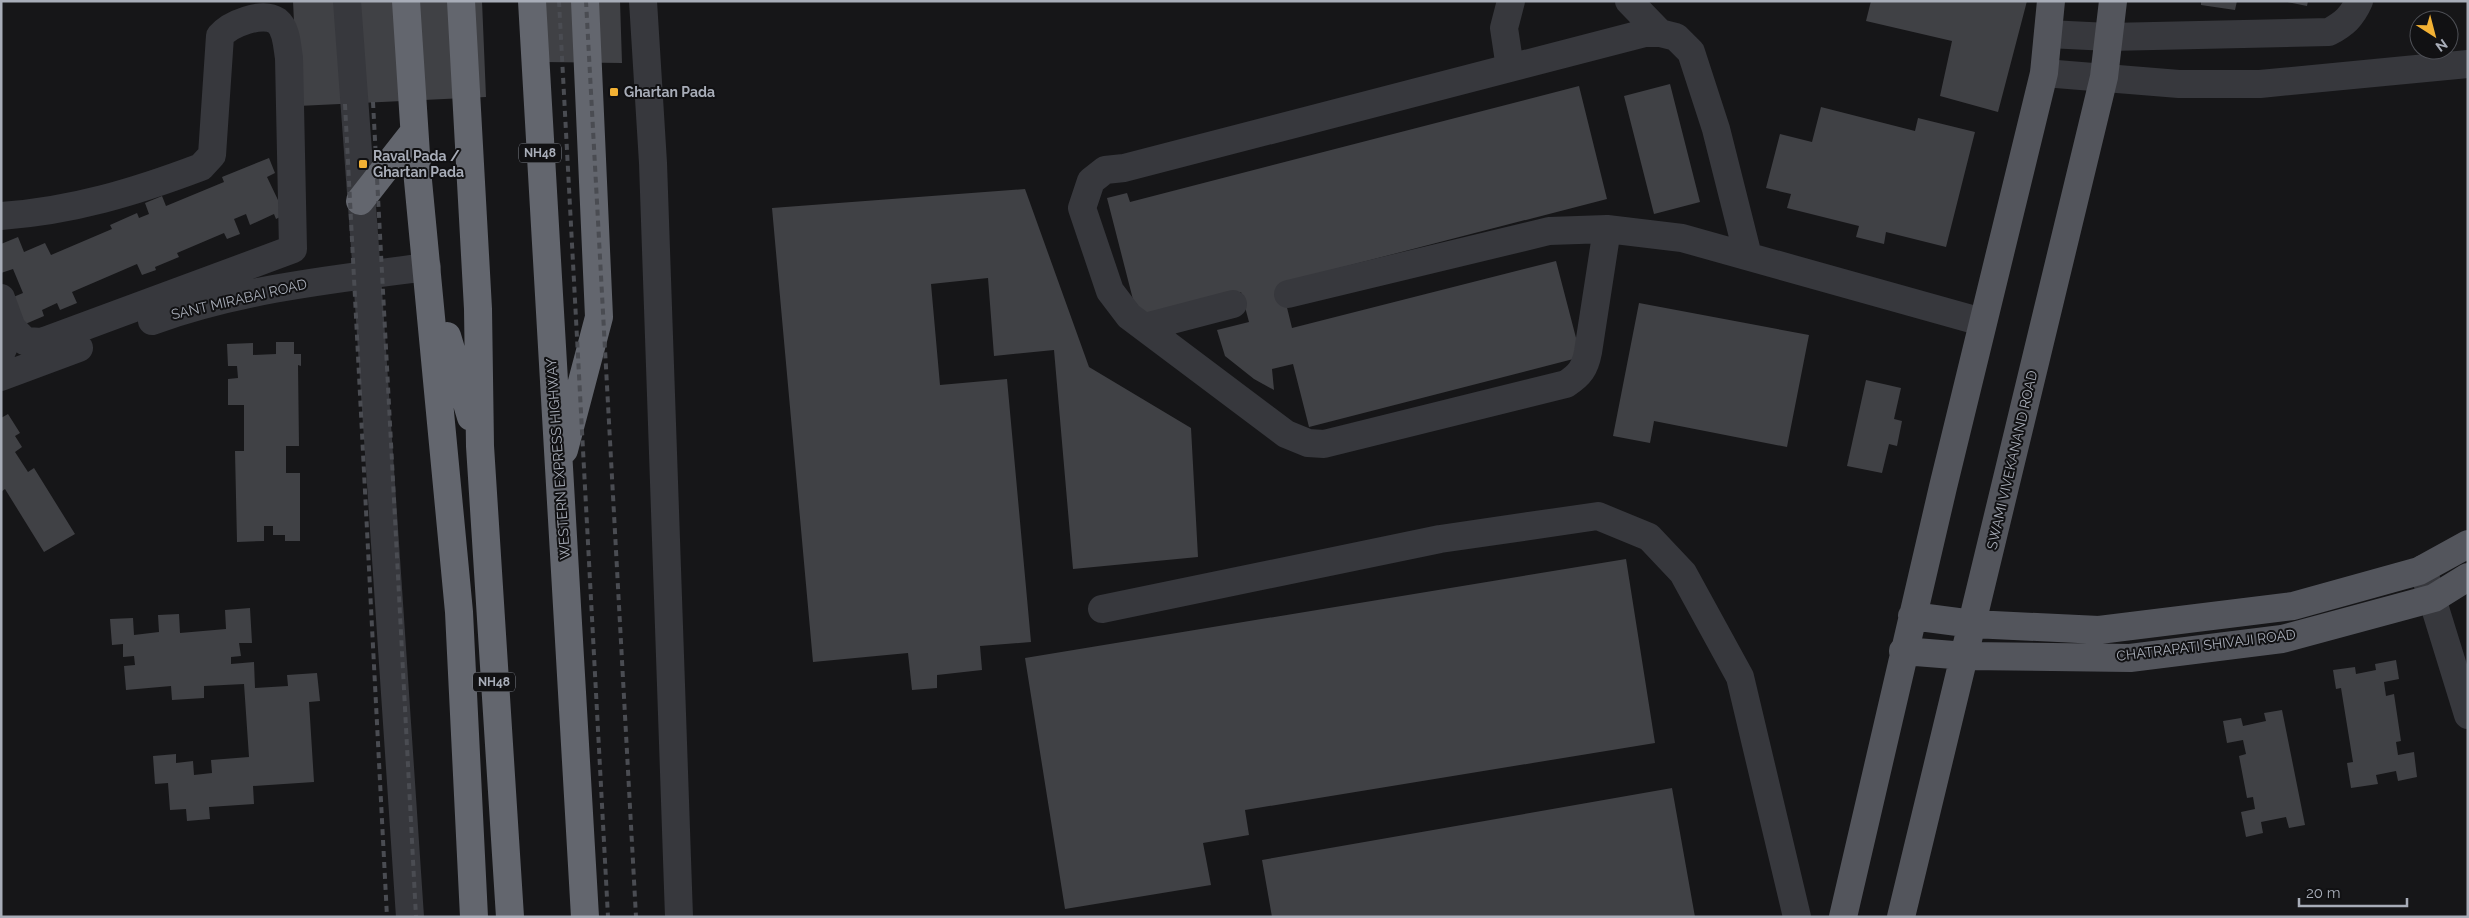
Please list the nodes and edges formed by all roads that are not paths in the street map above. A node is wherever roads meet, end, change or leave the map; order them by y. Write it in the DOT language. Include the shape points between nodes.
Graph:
graph roads {
  1 [pos="347,1"];
  2 [pos="406,1"];
  3 [pos="461,1"];
  4 [pos="532,1"];
  5 [pos="586,1"];
  6 [pos="643,1"];
  7 [pos="1511,1"];
  8 [pos="1629,1"];
  9 [pos="2051,1"];
  10 [pos="2113,1"];
  11 [pos="2359,1"];
  12 [pos="1660,33"];
  13 [pos="2048,34"];
  14 [pos="2109,37"];
  15 [pos="2468,64"];
  16 [pos="1510,68"];
  17 [pos="2044,73"];
  18 [pos="2104,77"];
  19 [pos="414,132"];
  20 [pos="360,201"];
  21 [pos="1,216"];
  22 [pos="1606,229"];
  23 [pos="293,249"];
  24 [pos="1748,256"];
  25 [pos="427,267"];
  26 [pos="367,275"];
  27 [pos="299,285"];
  28 [pos="1288,294"];
  29 [pos="1,298"];
  30 [pos="1233,304"];
  31 [pos="1982,322"];
  32 [pos="12,328"];
  33 [pos="1145,328"];
  34 [pos="1,353"];
  35 [pos="1,376"];
  36 [pos="480,446"];
  37 [pos="558,475"];
  38 [pos="2468,544"];
  39 [pos="2423,569"];
  40 [pos="2468,577"];
  41 [pos="2434,598"];
  42 [pos="1102,609"];
  43 [pos="1912,616"];
  44 [pos="1973,624"];
  45 [pos="1904,651"];
  46 [pos="1966,656"];
  47 [pos="2468,715"];
  48 [pos="410,917"];
  49 [pos="474,917"];
  50 [pos="510,917"];
  51 [pos="586,917"];
  52 [pos="678,917"];
  53 [pos="1797,917"];
  54 [pos="1843,917"];
  55 [pos="1901,917"];
  1 -- 20 [label="street"];
  2 -- 19 [label="highway"];
  3 -- 36 [label="highway, NH48" via="478,309"];
  4 -- 37 [label="highway, WESTERN EXPRESS HIGHWAY / NH48"];
  5 -- 37 [label="highway" via="599,317"];
  6 -- 52 [label="street" via="653,163"];
  7 -- 16 [label="street" via="1504,28"];
  8 -- 12 [label="street"];
  9 -- 13 [label="main road"];
  10 -- 14 [label="main road, SWAMI VIVEKANAND ROAD"];
  11 -- 14 [label="street" via="2344,24 2329,32"];
  12 -- 16 [label="street" via="1645,33"];
  12 -- 24 [label="street" via="1676,37 1691,52 1716,129"];
  13 -- 14 [label="street"];
  13 -- 17 [label="main road"];
  14 -- 18 [label="main road, SWAMI VIVEKANAND ROAD"];
  15 -- 18 [label="street" via="2260,84 2179,84"];
  16 -- 33 [label="street" via="1124,168 1105,170 1091,181 1082,208 1110,290 1129,316"];
  17 -- 18 [label="street"];
  17 -- 31 [label="main road"];
  18 -- 44 [label="main road, SWAMI VIVEKANAND ROAD"];
  19 -- 20 [label="highway"];
  19 -- 25 [label="highway"];
  20 -- 26 [label="street"];
  21 -- 23 [label="street" via="45,213 90,203 201,167 212,155 220,36 227,27 266,18 277,22 284,32 289,58"];
  22 -- 24 [label="street" via="1682,238"];
  22 -- 28 [label="street" via="1549,231"];
  22 -- 33 [label="street" via="1586,366 1579,376 1566,384 1324,444 1308,443 1286,434"];
  23 -- 27 [label="street"];
  23 -- 32 [label="street" via="42,342 25,341"];
  24 -- 31 [label="street"];
  25 -- 26 [label="street, SANT MIRABAI ROAD"];
  25 -- 36 [label="highway"];
  25 -- 49 [label="highway" via="459,612"];
  26 -- 27 [label="street, SANT MIRABAI ROAD"];
  26 -- 48 [label="street"];
  27 -- 35 [label="street, SANT MIRABAI ROAD" via="184,309"];
  29 -- 32 [label="street"];
  30 -- 33 [label="street"];
  31 -- 43 [label="main road"];
  32 -- 34 [label="street"];
  36 -- 50 [label="highway, NH48"];
  37 -- 51 [label="highway, WESTERN EXPRESS HIGHWAY / NH48"];
  38 -- 39 [label="main road"];
  39 -- 41 [label="street"];
  39 -- 44 [label="main road" via="2293,606 2109,629"];
  40 -- 41 [label="main road, CHATRAPATI SHIVAJI ROAD"];
  41 -- 46 [label="main road, CHATRAPATI SHIVAJI ROAD" via="2282,639 2130,658"];
  41 -- 47 [label="street"];
  42 -- 53 [label="street" via="1440,539 1598,516 1649,537 1683,573 1740,677"];
  43 -- 44 [label="main road"];
  43 -- 45 [label="main road"];
  44 -- 46 [label="main road, SWAMI VIVEKANAND ROAD"];
  45 -- 46 [label="main road, CHATRAPATI SHIVAJI ROAD"];
  45 -- 54 [label="main road"];
  46 -- 55 [label="main road, SWAMI VIVEKANAND ROAD"];
}
